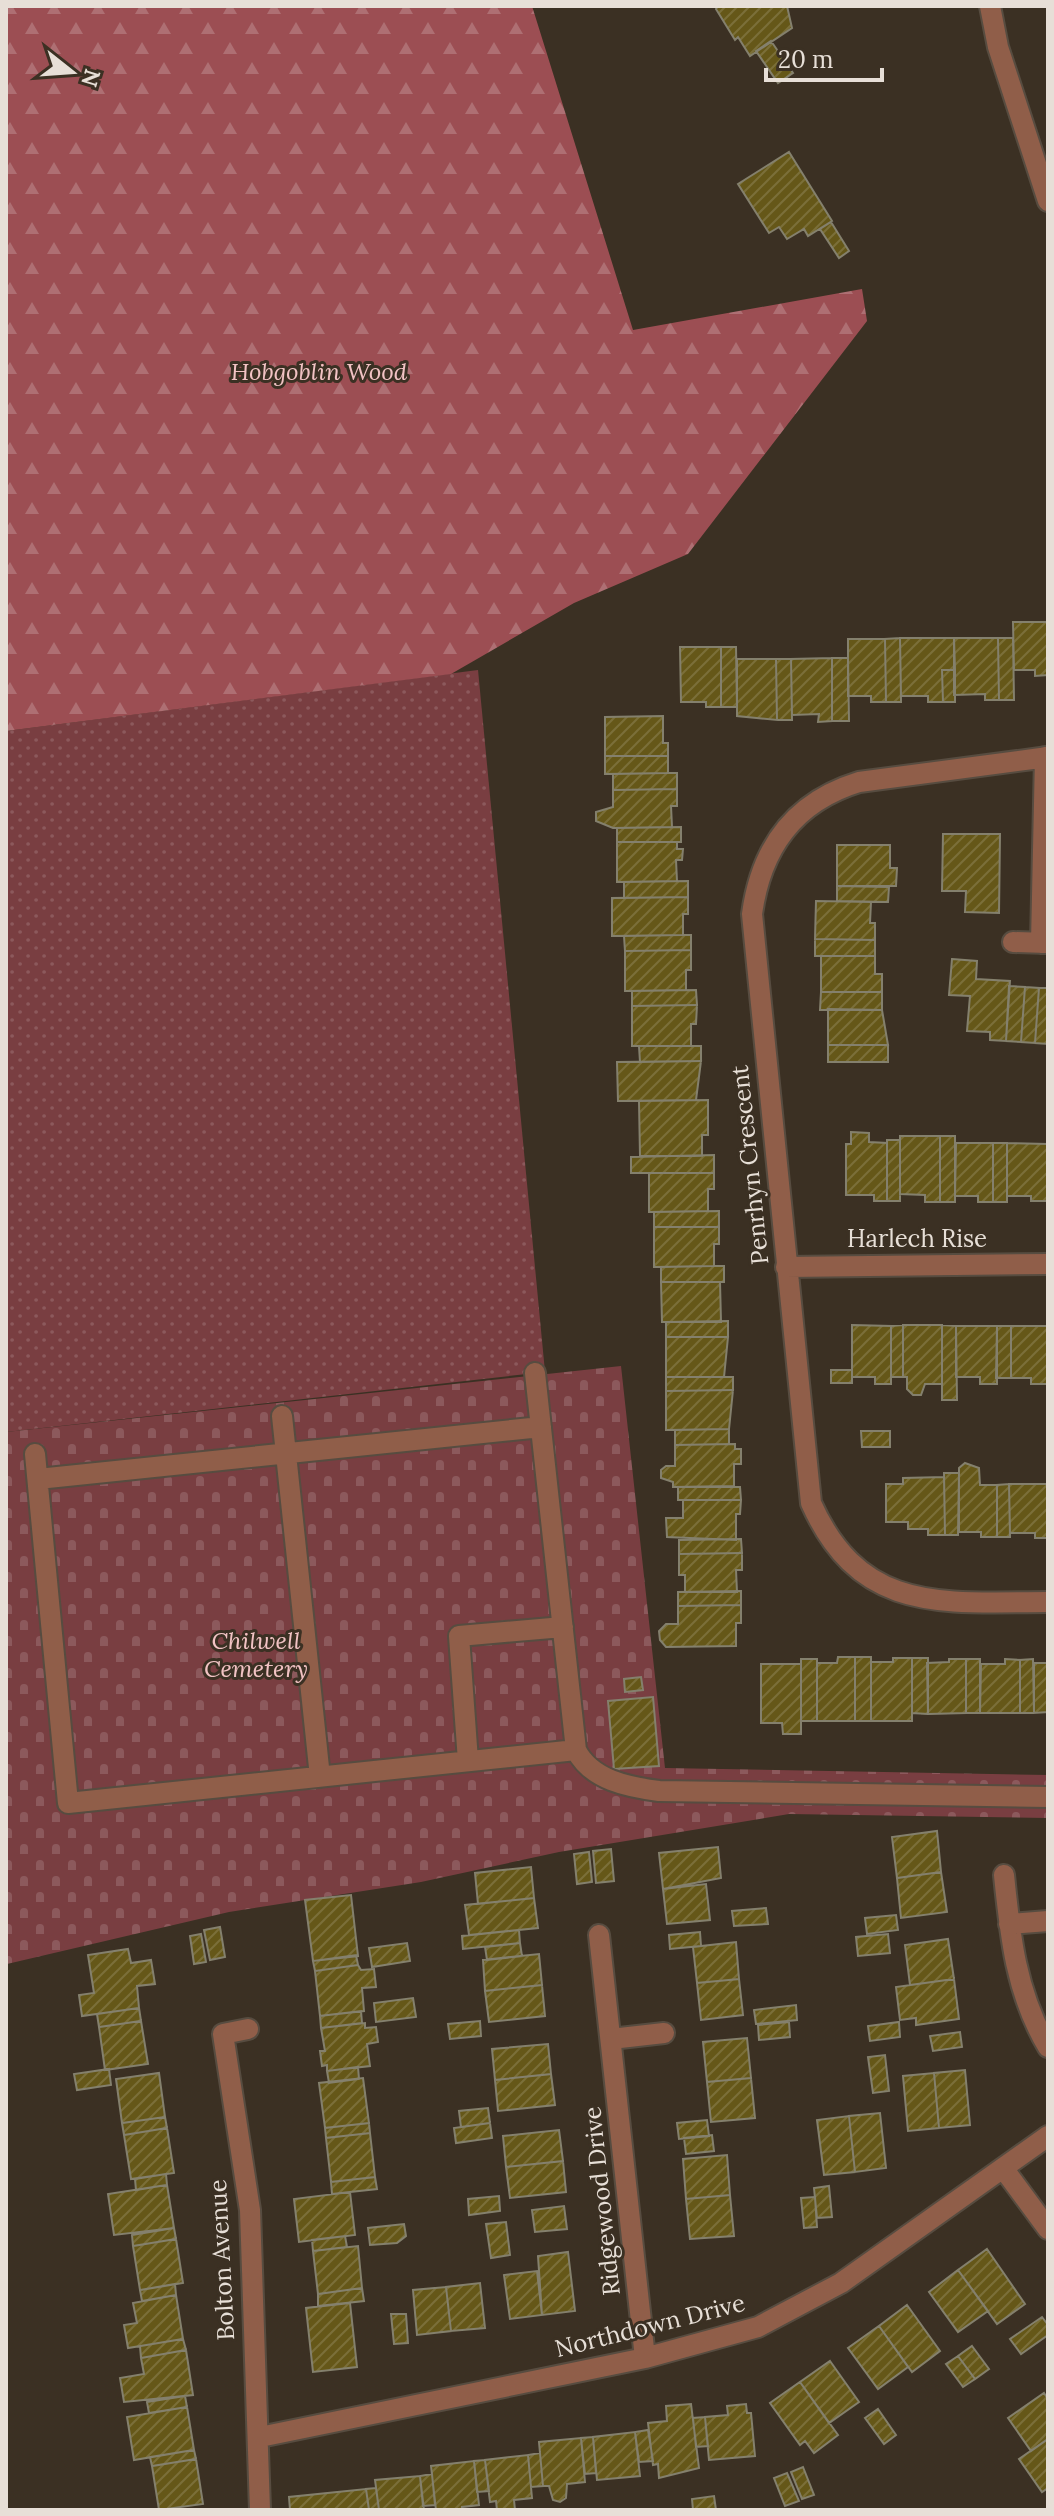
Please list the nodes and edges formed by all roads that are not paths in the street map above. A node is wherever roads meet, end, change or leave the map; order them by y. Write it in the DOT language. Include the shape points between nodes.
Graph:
graph roads {
  1 [pos="990,6"];
  2 [pos="1048,201"];
  3 [pos="1046,757"];
  4 [pos="1013,942"];
  5 [pos="1045,943"];
  6 [pos="1048,1264"];
  7 [pos="786,1267"];
  8 [pos="535,1373"];
  9 [pos="282,1416"];
  10 [pos="541,1427"];
  11 [pos="286,1453"];
  12 [pos="35,1454"];
  13 [pos="38,1479"];
  14 [pos="1048,1602"];
  15 [pos="563,1627"];
  16 [pos="576,1750"];
  17 [pos="468,1761"];
  18 [pos="320,1777"];
  19 [pos="1048,1797"];
  20 [pos="1004,1875"];
  21 [pos="1048,1921"];
  22 [pos="1009,1924"];
  23 [pos="599,1935"];
  24 [pos="248,2029"];
  25 [pos="664,2033"];
  26 [pos="611,2039"];
  27 [pos="1048,2047"];
  28 [pos="1048,2136"];
  29 [pos="1003,2168"];
  30 [pos="1048,2229"];
  31 [pos="645,2358"];
  32 [pos="260,2437"];
  33 [pos="260,2510"];
  1 -- 2 [label="street" via="998,47"];
  3 -- 5 [label="street"];
  3 -- 7 [label="street, Penrhyn Crescent" via="837,789 798,813 768,852 752,914"];
  4 -- 5 [label="street"];
  6 -- 7 [label="street, Harlech Rise"];
  7 -- 14 [label="street, Penrhyn Crescent" via="811,1503 833,1546 867,1577 918,1598"];
  8 -- 10 [label="street"];
  9 -- 11 [label="street"];
  10 -- 11 [label="street"];
  10 -- 15 [label="street"];
  11 -- 13 [label="street"];
  11 -- 18 [label="street"];
  12 -- 13 [label="street"];
  13 -- 18 [label="street" via="68,1803"];
  15 -- 16 [label="street"];
  15 -- 17 [label="street" via="459,1636"];
  16 -- 17 [label="street"];
  16 -- 19 [label="street" via="584,1766 626,1787 659,1791"];
  17 -- 18 [label="street"];
  20 -- 22 [label="street"];
  21 -- 22 [label="street"];
  22 -- 27 [label="street" via="1026,2004"];
  23 -- 26 [label="street, Ridgewood Drive"];
  24 -- 32 [label="street, Bolton Avenue" via="223,2034 250,2210"];
  25 -- 26 [label="street"];
  26 -- 31 [label="street, Ridgewood Drive"];
  28 -- 29 [label="street, Northdown Drive"];
  29 -- 30 [label="street"];
  29 -- 31 [label="street, Northdown Drive" via="841,2283 781,2317 730,2338"];
  31 -- 32 [label="street, Northdown Drive"];
  32 -- 33 [label="street, Bolton Avenue"];
}
